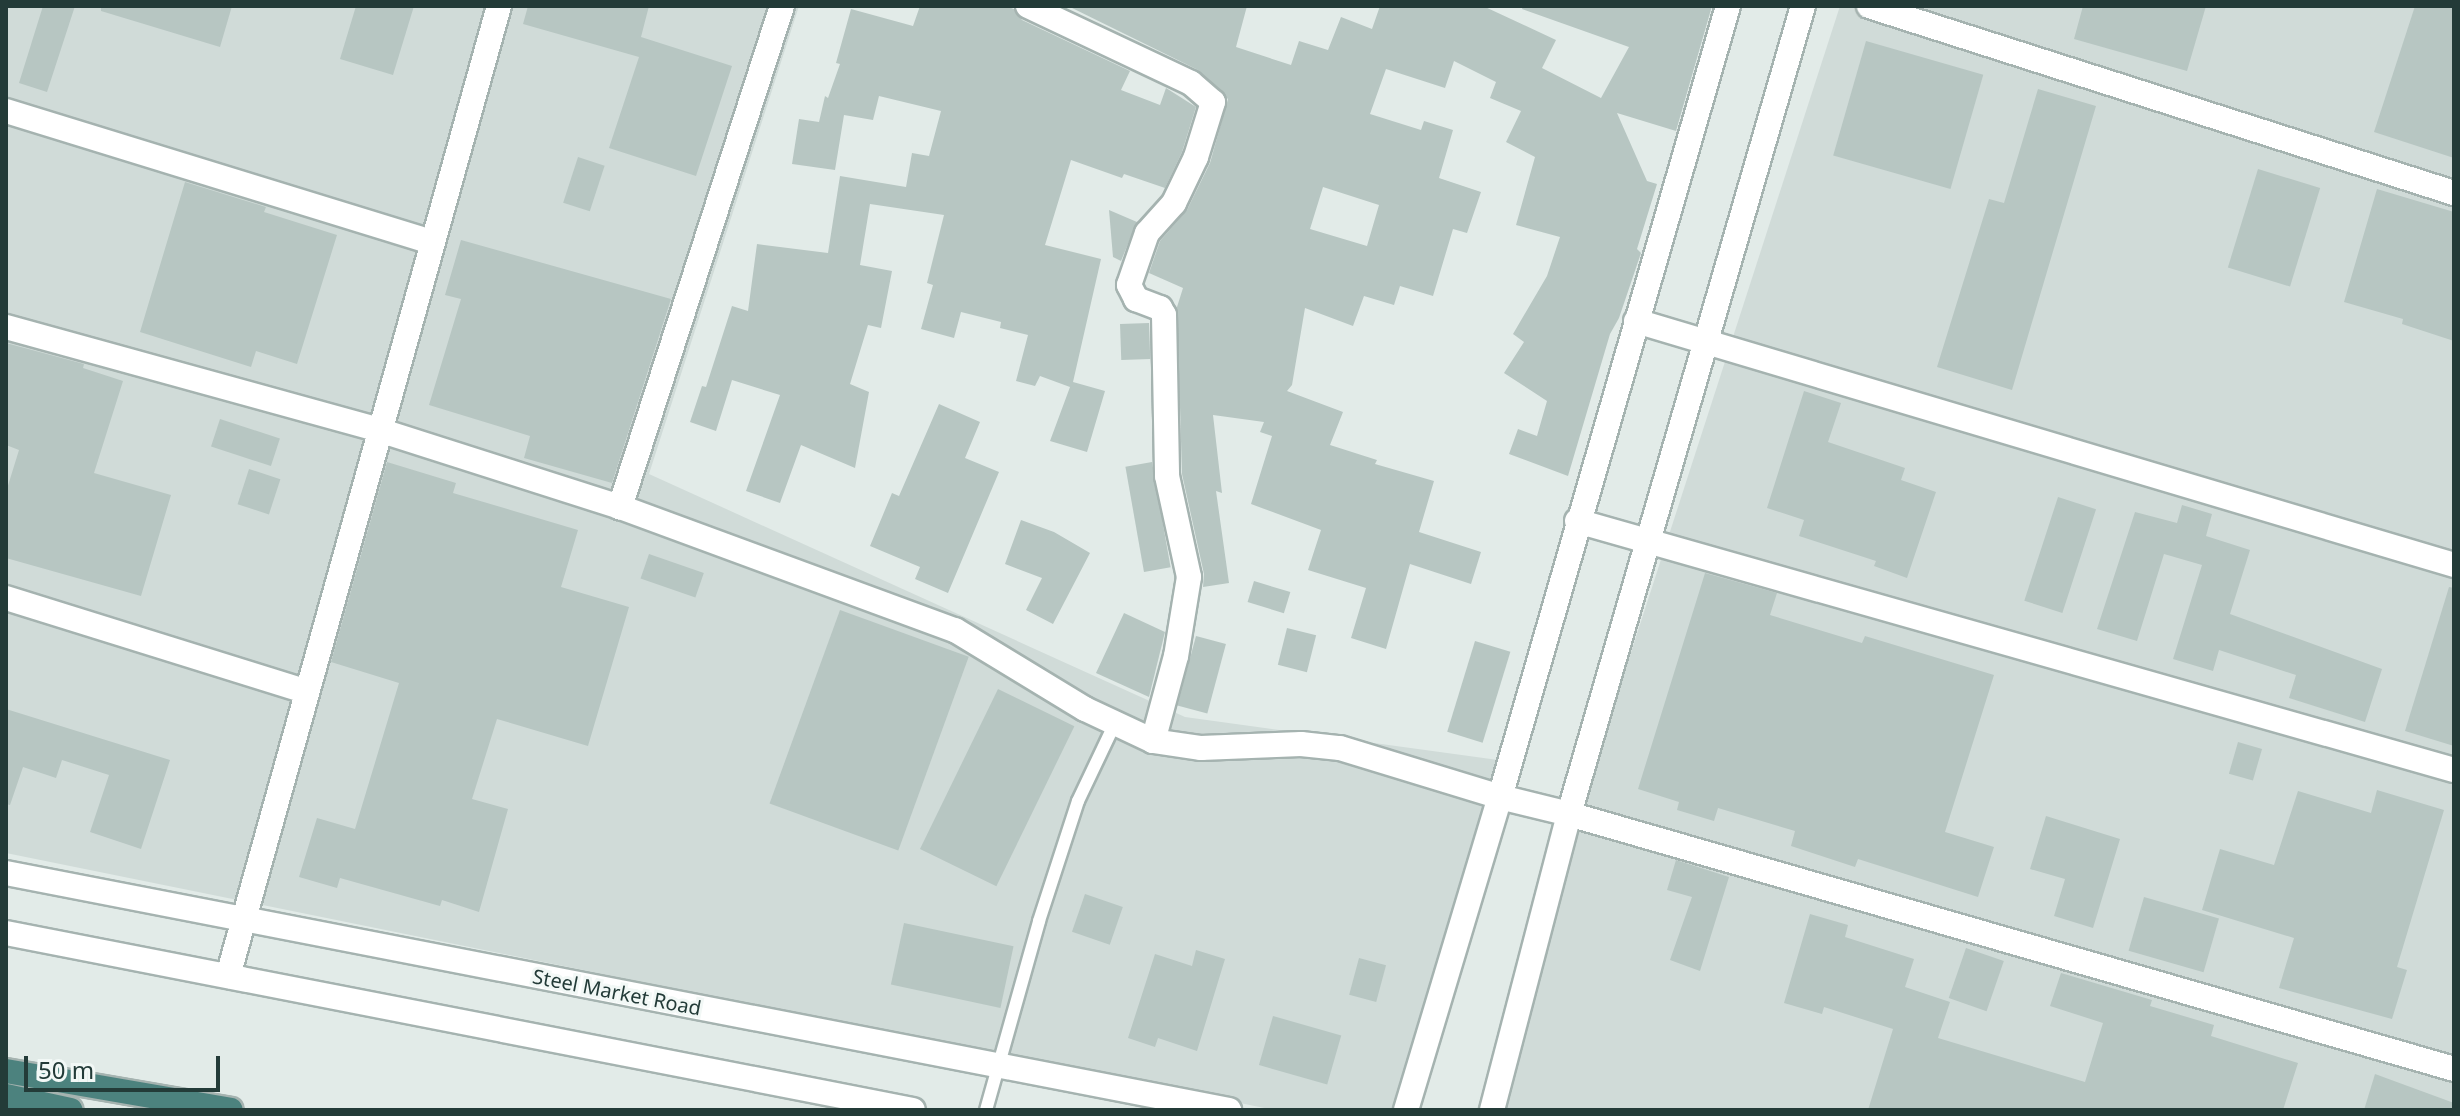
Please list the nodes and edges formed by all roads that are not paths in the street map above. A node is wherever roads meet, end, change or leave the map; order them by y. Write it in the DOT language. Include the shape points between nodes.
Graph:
graph roads {
  1 [pos="499,6"];
  2 [pos="782,6"];
  3 [pos="1028,6"];
  4 [pos="1728,6"];
  5 [pos="1803,6"];
  6 [pos="1869,6"];
  7 [pos="6,111"];
  8 [pos="2454,193"];
  9 [pos="432,242"];
  10 [pos="1636,321"];
  11 [pos="6,327"];
  12 [pos="1706,341"];
  13 [pos="379,430"];
  14 [pos="620,507"];
  15 [pos="1577,521"];
  16 [pos="1648,540"];
  17 [pos="2454,565"];
  18 [pos="6,598"];
  19 [pos="305,691"];
  20 [pos="1115,723"];
  21 [pos="1153,741"];
  22 [pos="2454,770"];
  23 [pos="1500,797"];
  24 [pos="1569,814"];
  25 [pos="6,873"];
  26 [pos="242,919"];
  27 [pos="6,933"];
  28 [pos="228,976"];
  29 [pos="999,1065"];
  30 [pos="2454,1069"];
  31 [pos="6,1071"];
  32 [pos="6,1096"];
  33 [pos="70,1110"];
  34 [pos="231,1110"];
  35 [pos="913,1110"];
  36 [pos="986,1110"];
  37 [pos="1229,1110"];
  38 [pos="1406,1110"];
  39 [pos="1492,1110"];
  1 -- 9 [label="street"];
  2 -- 14 [label="street"];
  3 -- 21 [label="street" via="1191,83 1213,102 1196,157 1174,203 1147,233 1129,285 1136,299 1160,308 1164,315 1167,476 1189,577 1176,656"];
  4 -- 10 [label="street"];
  5 -- 12 [label="street"];
  6 -- 8 [label="street"];
  7 -- 9 [label="street"];
  9 -- 13 [label="street"];
  10 -- 12 [label="street"];
  10 -- 15 [label="street"];
  11 -- 13 [label="street"];
  12 -- 16 [label="street"];
  12 -- 17 [label="street"];
  13 -- 14 [label="street"];
  13 -- 19 [label="street"];
  14 -- 20 [label="street" via="955,630"];
  15 -- 16 [label="street"];
  15 -- 23 [label="street"];
  16 -- 22 [label="street"];
  16 -- 24 [label="street"];
  18 -- 19 [label="street"];
  19 -- 26 [label="street"];
  20 -- 21 [label="street"];
  20 -- 29 [label="lane" via="1078,801"];
  21 -- 23 [label="street" via="1201,748 1340,748"];
  23 -- 24 [label="street"];
  23 -- 38 [label="street"];
  24 -- 30 [label="street"];
  24 -- 39 [label="street"];
  25 -- 26 [label="street, Steel Market Road"];
  26 -- 28 [label="street"];
  26 -- 29 [label="street, Steel Market Road"];
  27 -- 28 [label="street"];
  28 -- 35 [label="street"];
  29 -- 36 [label="lane"];
  29 -- 37 [label="street, Steel Market Road"];
  31 -- 34 [label="highway"];
  32 -- 33 [label="highway"];
}
